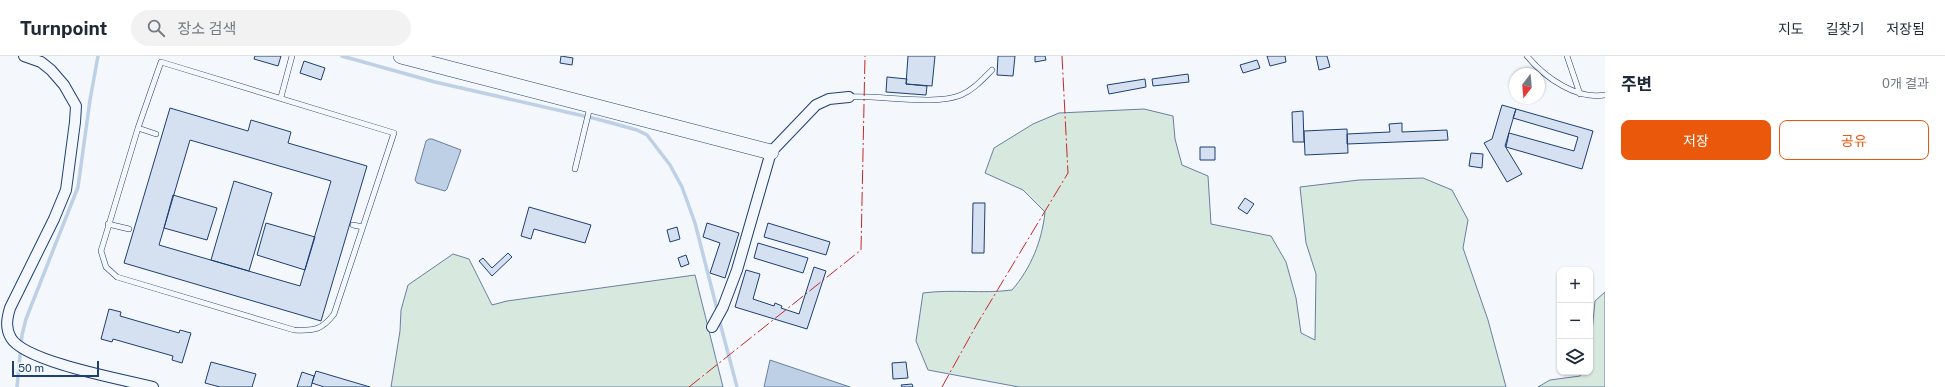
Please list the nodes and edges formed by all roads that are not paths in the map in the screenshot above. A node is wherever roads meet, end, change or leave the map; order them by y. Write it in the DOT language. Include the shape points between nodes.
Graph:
graph roads {
  1 [pos="24,56"];
  2 [pos="292,56"];
  3 [pos="1528,56"];
  4 [pos="1567,56"];
  5 [pos="414,57"];
  6 [pos="992,70"];
  7 [pos="1580,94"];
  8 [pos="1605,95"];
  9 [pos="281,97"];
  10 [pos="849,98"];
  11 [pos="588,113"];
  12 [pos="138,128"];
  13 [pos="156,134"];
  14 [pos="771,152"];
  15 [pos="575,169"];
  16 [pos="108,224"];
  17 [pos="353,225"];
  18 [pos="363,228"];
  19 [pos="129,229"];
  20 [pos="712,327"];
  21 [pos="117,383"];
  22 [pos="153,387"];
  1 -- 21 [label="street" via="41,62 51,70 76,106 66,190 13,300 6,320 8,328 16,344 31,354"];
  2 -- 9 [label="lane"];
  3 -- 7 [label="lane" via="1535,66 1571,91"];
  4 -- 7 [label="lane"];
  5 -- 11 [label="street"];
  6 -- 10 [label="lane" via="975,87 960,95 942,99 869,96"];
  7 -- 8 [label="lane"];
  9 -- 12 [label="lane" via="161,62"];
  9 -- 18 [label="lane" via="394,133"];
  10 -- 14 [label="street" via="829,99 816,105"];
  11 -- 14 [label="street"];
  11 -- 15 [label="lane"];
  12 -- 13 [label="lane"];
  12 -- 16 [label="lane"];
  14 -- 20 [label="street" via="737,270 723,307"];
  16 -- 18 [label="lane" via="101,251 106,268 117,277 294,330 309,331 325,326 334,314"];
  16 -- 19 [label="lane"];
  17 -- 18 [label="lane"];
  21 -- 22 [label="street"];
}
